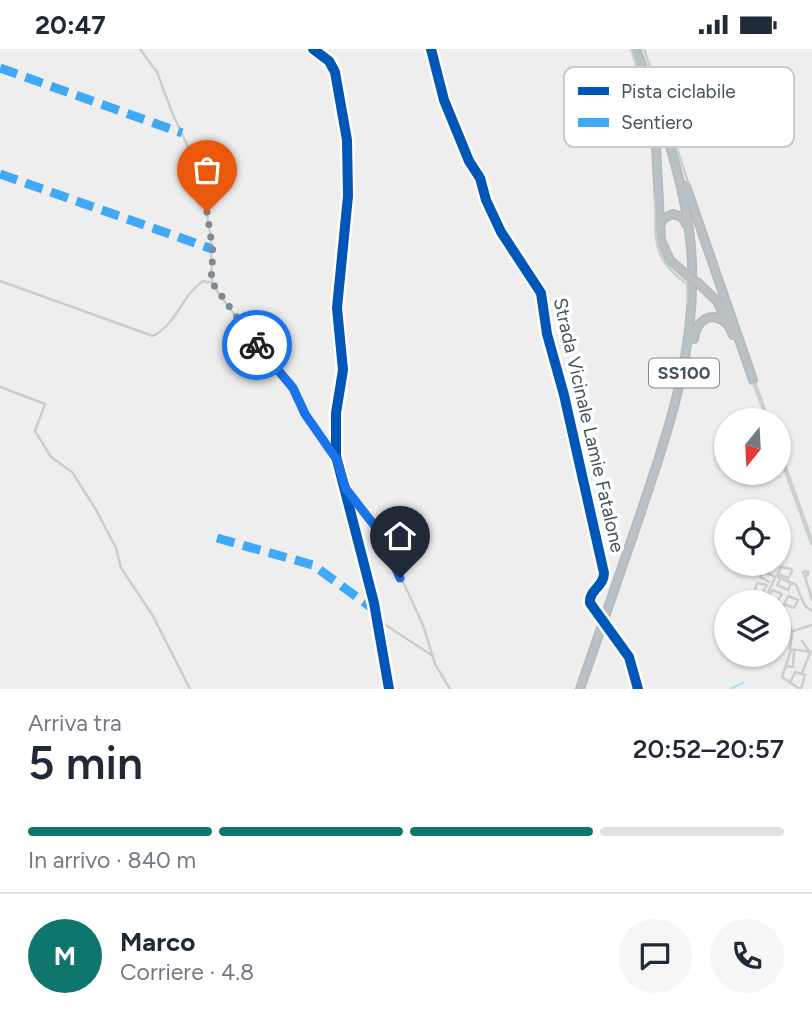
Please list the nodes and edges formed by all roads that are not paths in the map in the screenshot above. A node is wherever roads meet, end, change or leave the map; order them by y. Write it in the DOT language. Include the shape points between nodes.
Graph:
graph roads {
  1 [pos="140,49"];
  2 [pos="313,49"];
  3 [pos="431,49"];
  4 [pos="637,49"];
  5 [pos="642,67"];
  6 [pos="643,67"];
  7 [pos="644,67"];
  8 [pos="645,67"];
  9 [pos="656,147"];
  10 [pos="669,147"];
  11 [pos="673,147"];
  12 [pos="673,147"];
  13 [pos="678,147"];
  14 [pos="658,225"];
  15 [pos="703,237"];
  16 [pos="693,278"];
  17 [pos="0,281"];
  18 [pos="212,283"];
  19 [pos="730,329"];
  20 [pos="684,349"];
  21 [pos="753,380"];
  22 [pos="685,381"];
  23 [pos="0,387"];
  24 [pos="764,408"];
  25 [pos="336,437"];
  26 [pos="325,443"];
  27 [pos="337,460"];
  28 [pos="791,484"];
  29 [pos="346,489"];
  30 [pos="355,501"];
  31 [pos="350,504"];
  32 [pos="812,543"];
  33 [pos="810,572"];
  34 [pos="775,577"];
  35 [pos="781,578"];
  36 [pos="789,581"];
  37 [pos="769,582"];
  38 [pos="767,590"];
  39 [pos="812,600"];
  40 [pos="811,609"];
  41 [pos="378,620"];
  42 [pos="812,625"];
  43 [pos="792,632"];
  44 [pos="802,641"];
  45 [pos="792,650"];
  46 [pos="811,652"];
  47 [pos="433,656"];
  48 [pos="802,673"];
  49 [pos="790,684"];
  50 [pos="190,689"];
  51 [pos="389,689"];
  52 [pos="450,689"];
  53 [pos="582,689"];
  54 [pos="638,689"];
  55 [pos="801,689"];
  1 -- 18 [label="street" via="158,72 195,162 211,239"];
  2 -- 25 [label="street" via="335,72 346,137 348,196 337,308 343,370"];
  3 -- 54 [label="street, Strada Vicinale Lamie Fatalone, bridge" via="441,93 486,200 541,293 604,573 603,582 589,598 629,657"];
  4 -- 5 [label="highway, SS100"];
  4 -- 6 [label="highway, SS100"];
  4 -- 7 [label="highway, SS100"];
  4 -- 8 [label="street"];
  9 -- 14 [label="highway, SS100"];
  10 -- 16 [label="highway, SS100" via="689,229"];
  11 -- 15 [label="highway"];
  12 -- 22 [label="highway, SS100" via="686,194 695,261 693,330"];
  13 -- 15 [label="street" via="708,232"];
  14 -- 16 [label="highway, SS100" via="665,253"];
  14 -- 16 [label="highway, SS100" via="670,214 684,219"];
  14 -- 20 [label="street" via="659,255 670,272 688,286"];
  15 -- 21 [label="highway, SS100"];
  16 -- 19 [label="highway, SS100" via="714,297"];
  16 -- 53 [label="highway, SS100" via="689,340 676,404"];
  17 -- 18 [label="street" via="153,336 174,319 180,303 196,286 203,281"];
  18 -- 26 [label="street" via="268,361 290,383"];
  19 -- 21 [label="highway, SS100"];
  19 -- 22 [label="highway" via="722,319 703,320 697,327"];
  21 -- 24 [label="main road"];
  22 -- 53 [label="highway, SS100"];
  23 -- 50 [label="street" via="45,404 36,432 49,455 72,472 94,508 116,548 121,568 153,616"];
  25 -- 26 [label="street"];
  25 -- 27 [label="street"];
  26 -- 27 [label="street"];
  27 -- 29 [label="street"];
  28 -- 32 [label="main road"];
  29 -- 30 [label="street"];
  29 -- 31 [label="street"];
  30 -- 31 [label="street"];
  30 -- 47 [label="street" via="381,534"];
  31 -- 41 [label="street"];
  33 -- 39 [label="street" via="803,572"];
  34 -- 35 [label="street"];
  34 -- 37 [label="street" via="763,571 760,577"];
  34 -- 38 [label="street"];
  35 -- 36 [label="street"];
  35 -- 36 [label="street" via="777,585 788,590"];
  36 -- 40 [label="street"];
  41 -- 47 [label="street"];
  41 -- 51 [label="street"];
  42 -- 43 [label="street"];
  43 -- 45 [label="street"];
  44 -- 46 [label="street"];
  45 -- 46 [label="street"];
  45 -- 49 [label="street" via="793,667 787,666 782,677"];
  46 -- 48 [label="street"];
  47 -- 52 [label="street"];
  48 -- 49 [label="street" via="796,672"];
  48 -- 55 [label="street" via="806,677"];
  49 -- 55 [label="street"];
}
